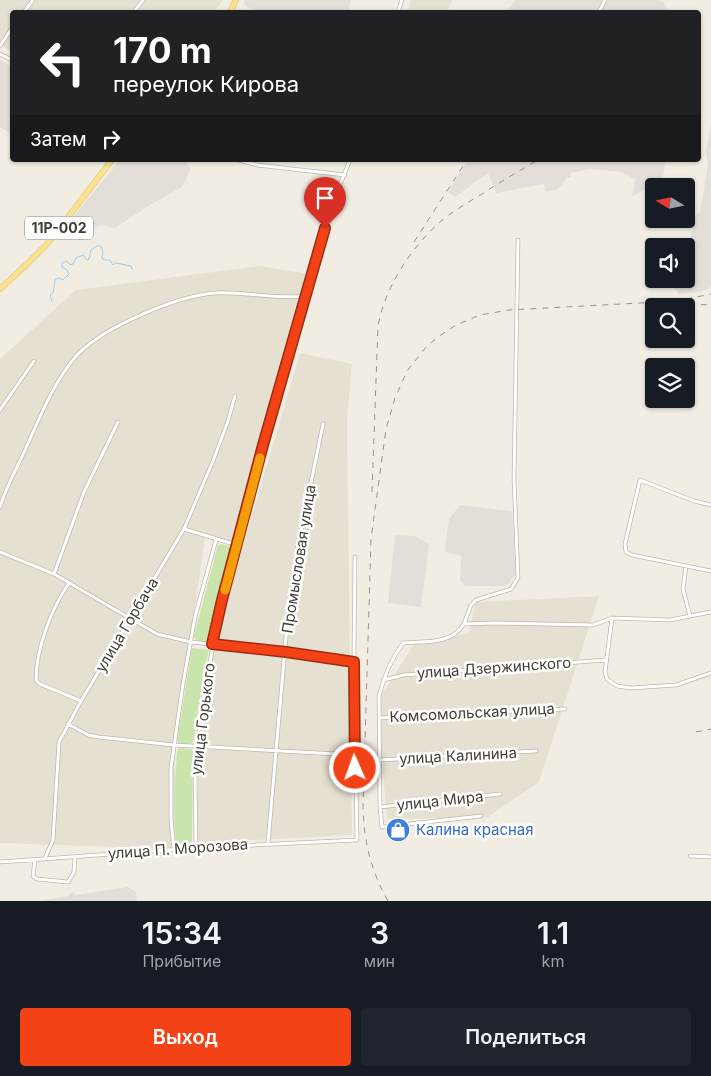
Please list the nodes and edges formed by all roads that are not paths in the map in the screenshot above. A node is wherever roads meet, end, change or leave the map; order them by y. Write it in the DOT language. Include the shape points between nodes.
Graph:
graph roads {
  1 [pos="10,31"];
  2 [pos="0,46"];
  3 [pos="110,162"];
  4 [pos="246,162"];
  5 [pos="349,162"];
  6 [pos="345,175"];
  7 [pos="518,240"];
  8 [pos="0,289"];
  9 [pos="306,296"];
  10 [pos="34,361"];
  11 [pos="235,396"];
  12 [pos="0,410"];
  13 [pos="118,422"];
  14 [pos="323,424"];
  15 [pos="711,505"];
  16 [pos="0,507"];
  17 [pos="184,529"];
  18 [pos="216,540"];
  19 [pos="237,545"];
  20 [pos="0,552"];
  21 [pos="355,557"];
  22 [pos="686,566"];
  23 [pos="711,571"];
  24 [pos="54,574"];
  25 [pos="69,583"];
  26 [pos="711,612"];
  27 [pos="690,616"];
  28 [pos="131,618"];
  29 [pos="612,618"];
  30 [pos="464,624"];
  31 [pos="191,642"];
  32 [pos="212,644"];
  33 [pos="286,652"];
  34 [pos="605,660"];
  35 [pos="354,662"];
  36 [pos="711,673"];
  37 [pos="383,680"];
  38 [pos="81,701"];
  39 [pos="565,708"];
  40 [pos="379,718"];
  41 [pos="68,724"];
  42 [pos="174,745"];
  43 [pos="197,746"];
  44 [pos="277,751"];
  45 [pos="536,751"];
  46 [pos="355,755"];
  47 [pos="380,760"];
  48 [pos="500,794"];
  49 [pos="380,807"];
  50 [pos="481,816"];
  51 [pos="268,843"];
  52 [pos="196,848"];
  53 [pos="174,849"];
  54 [pos="690,856"];
  55 [pos="711,856"];
  56 [pos="75,857"];
  57 [pos="44,859"];
  58 [pos="35,860"];
  59 [pos="0,862"];
  1 -- 2 [label="street"];
  3 -- 8 [label="main road, 11Р-002" via="48,243"];
  4 -- 6 [label="street"];
  5 -- 6 [label="street, улица Горького"];
  6 -- 9 [label="street, улица Горького" via="332,204"];
  7 -- 30 [label="street" via="514,479 518,578 511,589 476,600"];
  9 -- 16 [label="street" via="213,293 154,310 99,338 78,355 59,380"];
  9 -- 19 [label="street, улица Горького"];
  10 -- 12 [label="street"];
  11 -- 17 [label="street, улица Горбача" via="213,461"];
  13 -- 24 [label="street" via="84,492"];
  14 -- 33 [label="street, Промысловая улица" via="297,551"];
  15 -- 22 [label="street" via="640,480 625,544 626,552"];
  17 -- 18 [label="street"];
  17 -- 28 [label="street, улица Горбача"];
  18 -- 19 [label="street"];
  18 -- 31 [label="street"];
  19 -- 32 [label="street, улица Горького"];
  20 -- 24 [label="street"];
  21 -- 35 [label="street"];
  22 -- 23 [label="street"];
  22 -- 27 [label="street" via="683,589"];
  24 -- 25 [label="street"];
  25 -- 28 [label="street"];
  25 -- 38 [label="street" via="50,617 36,680"];
  26 -- 27 [label="street"];
  27 -- 29 [label="street" via="670,620"];
  28 -- 31 [label="street" via="158,634"];
  28 -- 38 [label="street, улица Горбача"];
  29 -- 30 [label="street" via="593,625"];
  29 -- 34 [label="street"];
  30 -- 37 [label="street" via="450,638 403,643 394,654"];
  31 -- 32 [label="street"];
  31 -- 42 [label="street"];
  32 -- 33 [label="street"];
  32 -- 43 [label="street, улица Горького"];
  33 -- 35 [label="street"];
  33 -- 44 [label="street, Промысловая улица"];
  34 -- 36 [label="street" via="607,679 617,686 631,688 676,685"];
  34 -- 37 [label="street, улица Дзержинского" via="404,675"];
  35 -- 46 [label="street"];
  37 -- 40 [label="street"];
  38 -- 41 [label="street, улица Горбача"];
  39 -- 40 [label="street, Комсомольская улица"];
  40 -- 47 [label="street"];
  41 -- 42 [label="street, улица Калинина" via="93,736"];
  41 -- 57 [label="street, улица Горбача" via="59,742 53,840"];
  42 -- 43 [label="street, улица Калинина"];
  42 -- 53 [label="street" via="171,768"];
  43 -- 44 [label="street, улица Калинина"];
  43 -- 52 [label="street, улица Горького"];
  44 -- 46 [label="street, улица Калинина"];
  44 -- 51 [label="street, Промысловая улица"];
  45 -- 47 [label="street, улица Калинина"];
  46 -- 47 [label="street, улица Калинина"];
  46 -- 51 [label="street, улица П. Морозова" via="357,840"];
  47 -- 49 [label="street"];
  48 -- 49 [label="street, улица Мира"];
  49 -- 50 [label="street" via="382,827"];
  51 -- 52 [label="street, улица П. Морозова"];
  52 -- 53 [label="street, улица П. Морозова"];
  53 -- 56 [label="street, улица П. Морозова"];
  54 -- 55 [label="street"];
  56 -- 57 [label="street, улица П. Морозова"];
  56 -- 58 [label="street" via="74,872 68,882 36,879 33,876"];
  57 -- 58 [label="street, улица П. Морозова"];
  58 -- 59 [label="street, улица П. Морозова"];
}
